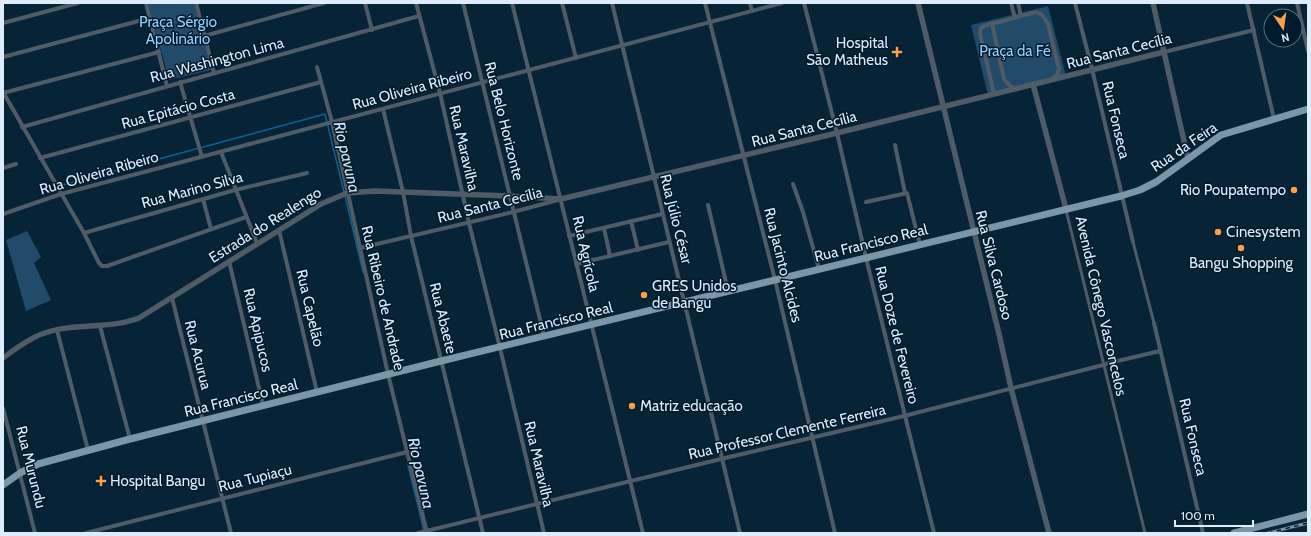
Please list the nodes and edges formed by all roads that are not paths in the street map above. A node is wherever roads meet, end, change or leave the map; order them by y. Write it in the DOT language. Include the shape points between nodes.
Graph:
graph roads {
  1 [pos="78,3"];
  2 [pos="146,3"];
  3 [pos="196,3"];
  4 [pos="324,3"];
  5 [pos="365,3"];
  6 [pos="416,3"];
  7 [pos="463,3"];
  8 [pos="512,3"];
  9 [pos="562,3"];
  10 [pos="612,3"];
  11 [pos="705,3"];
  12 [pos="750,3"];
  13 [pos="782,3"];
  14 [pos="804,3"];
  15 [pos="918,3"];
  16 [pos="1011,3"];
  17 [pos="1018,3"];
  18 [pos="1075,3"];
  19 [pos="1153,3"];
  20 [pos="1247,3"];
  21 [pos="1297,3"];
  22 [pos="752,11"];
  23 [pos="419,16"];
  24 [pos="1021,16"];
  25 [pos="150,18"];
  26 [pos="1015,18"];
  27 [pos="710,22"];
  28 [pos="3,23"];
  29 [pos="992,24"];
  30 [pos="372,30"];
  31 [pos="1254,30"];
  32 [pos="204,36"];
  33 [pos="622,45"];
  34 [pos="1308,51"];
  35 [pos="159,52"];
  36 [pos="1164,52"];
  37 [pos="3,57"];
  38 [pos="576,58"];
  39 [pos="317,68"];
  40 [pos="1092,70"];
  41 [pos="530,71"];
  42 [pos="214,73"];
  43 [pos="1053,79"];
  44 [pos="180,82"];
  45 [pos="321,82"];
  46 [pos="482,82"];
  47 [pos="1033,84"];
  48 [pos="167,86"];
  49 [pos="1016,88"];
  50 [pos="3,92"];
  51 [pos="440,93"];
  52 [pos="994,94"];
  53 [pos="943,106"];
  54 [pos="383,109"];
  55 [pos="1308,109"];
  56 [pos="190,118"];
  57 [pos="1274,119"];
  58 [pos="332,122"];
  59 [pos="22,126"];
  60 [pos="838,133"];
  61 [pos="895,145"];
  62 [pos="221,152"];
  63 [pos="744,156"];
  64 [pos="202,157"];
  65 [pos="40,158"];
  66 [pos="1188,160"];
  67 [pos="16,164"];
  68 [pos="3,168"];
  69 [pos="307,173"];
  70 [pos="654,177"];
  71 [pos="792,184"];
  72 [pos="235,190"];
  73 [pos="403,192"];
  74 [pos="347,193"];
  75 [pos="905,193"];
  76 [pos="62,194"];
  77 [pos="462,194"];
  78 [pos="510,196"];
  79 [pos="1121,196"];
  80 [pos="203,199"];
  81 [pos="561,199"];
  82 [pos="866,202"];
  83 [pos="708,205"];
  84 [pos="1066,209"];
  85 [pos="514,212"];
  86 [pos="3,214"];
  87 [pos="662,214"];
  88 [pos="246,217"];
  89 [pos="631,221"];
  90 [pos="469,223"];
  91 [pos="604,228"];
  92 [pos="211,229"];
  93 [pos="278,230"];
  94 [pos="974,232"];
  95 [pos="84,233"];
  96 [pos="411,236"];
  97 [pos="570,236"];
  98 [pos="669,242"];
  99 [pos="1133,242"];
  100 [pos="257,243"];
  101 [pos="920,245"];
  102 [pos="360,248"];
  103 [pos="638,250"];
  104 [pos="610,256"];
  105 [pos="866,258"];
  106 [pos="229,261"];
  107 [pos="576,264"];
  108 [pos="819,270"];
  109 [pos="775,280"];
  110 [pos="729,292"];
  111 [pos="172,298"];
  112 [pos="684,303"];
  113 [pos="1154,323"];
  114 [pos="100,326"];
  115 [pos="591,326"];
  116 [pos="57,330"];
  117 [pos="544,337"];
  118 [pos="500,348"];
  119 [pos="1160,351"];
  120 [pos="3,358"];
  121 [pos="441,361"];
  122 [pos="1103,365"];
  123 [pos="388,374"];
  124 [pos="1012,388"];
  125 [pos="317,392"];
  126 [pos="263,405"];
  127 [pos="3,408"];
  128 [pos="904,416"];
  129 [pos="202,421"];
  130 [pos="812,438"];
  131 [pos="130,439"];
  132 [pos="88,450"];
  133 [pos="406,453"];
  134 [pos="721,459"];
  135 [pos="20,473"];
  136 [pos="630,482"];
  137 [pos="3,485"];
  138 [pos="222,499"];
  139 [pos="537,505"];
  140 [pos="1308,514"];
  141 [pos="479,519"];
  142 [pos="424,532"];
  143 [pos="35,533"];
  144 [pos="86,533"];
  145 [pos="231,533"];
  146 [pos="483,533"];
  147 [pos="544,533"];
  148 [pos="643,533"];
  149 [pos="740,533"];
  150 [pos="835,533"];
  151 [pos="934,533"];
  152 [pos="1049,533"];
  153 [pos="1145,533"];
  154 [pos="1203,533"];
  155 [pos="1234,533"];
  1 -- 28 [label="street"];
  2 -- 25 [label="street"];
  3 -- 32 [label="street"];
  4 -- 32 [label="street"];
  5 -- 30 [label="street"];
  6 -- 23 [label="street, Rua Maravilha"];
  7 -- 46 [label="street, Rua Belo Horizonte"];
  8 -- 41 [label="street, Rua Agrícola"];
  9 -- 38 [label="street"];
  10 -- 33 [label="street, Rua Júlio César"];
  11 -- 27 [label="street, Rua Jacinto Alcides"];
  12 -- 22 [label="street"];
  13 -- 22 [label="street, Rua Oliveira Ribeiro"];
  14 -- 60 [label="street, Rua Doze de Fevereiro"];
  15 -- 53 [label="street, Rua Silva Cardoso"];
  16 -- 26 [label="street"];
  17 -- 24 [label="street"];
  18 -- 40 [label="street, Rua Fonseca"];
  19 -- 36 [label="street"];
  20 -- 31 [label="street"];
  21 -- 34 [label="street"];
  22 -- 27 [label="street, Rua Oliveira Ribeiro"];
  23 -- 30 [label="street, Rua Washington Lima"];
  23 -- 51 [label="street, Rua Maravilha"];
  24 -- 26 [label="street"];
  24 -- 43 [label="street" via="1036,12 1042,15 1048,24 1059,69"];
  25 -- 35 [label="street"];
  25 -- 37 [label="street"];
  26 -- 29 [label="street"];
  27 -- 33 [label="street, Rua Oliveira Ribeiro"];
  27 -- 63 [label="street, Rua Jacinto Alcides"];
  29 -- 49 [label="street" via="1004,79"];
  29 -- 52 [label="street" via="981,28 980,34"];
  30 -- 42 [label="street, Rua Washington Lima"];
  31 -- 36 [label="street, Rua Santa Cecília"];
  31 -- 57 [label="street"];
  32 -- 42 [label="street"];
  33 -- 38 [label="street, Rua Oliveira Ribeiro"];
  33 -- 70 [label="street, Rua Júlio César"];
  35 -- 48 [label="street"];
  35 -- 50 [label="street"];
  36 -- 40 [label="street, Rua Santa Cecília"];
  36 -- 66 [label="street"];
  38 -- 41 [label="street, Rua Oliveira Ribeiro"];
  39 -- 45 [label="street, Rua Ribeiro de Andrade"];
  40 -- 43 [label="street, Rua Santa Cecília"];
  40 -- 79 [label="street, Rua Fonseca"];
  41 -- 46 [label="street, Rua Oliveira Ribeiro"];
  41 -- 81 [label="street, Rua Agrícola"];
  42 -- 44 [label="street, Rua Washington Lima"];
  43 -- 47 [label="street, Rua Santa Cecília"];
  44 -- 48 [label="street, Rua Washington Lima"];
  44 -- 56 [label="street"];
  45 -- 56 [label="street, Rua Epitácio Costa"];
  45 -- 58 [label="street, Rua Ribeiro de Andrade"];
  46 -- 51 [label="street, Rua Oliveira Ribeiro"];
  46 -- 78 [label="street, Rua Belo Horizonte"];
  47 -- 49 [label="street, Rua Santa Cecília"];
  47 -- 84 [label="street, Avenida Cônego Vasconcelos"];
  48 -- 59 [label="street, Rua Washington Lima"];
  49 -- 52 [label="street, Rua Santa Cecília"];
  50 -- 59 [label="street"];
  51 -- 54 [label="street, Rua Oliveira Ribeiro"];
  51 -- 77 [label="street, Rua Maravilha"];
  52 -- 53 [label="street, Rua Santa Cecília"];
  53 -- 60 [label="street, Rua Santa Cecília"];
  53 -- 94 [label="street, Rua Silva Cardoso"];
  54 -- 58 [label="street, Rua Oliveira Ribeiro"];
  54 -- 73 [label="street, Rua Abaete"];
  55 -- 57 [label="main road, Rua da Feira"];
  56 -- 64 [label="street"];
  56 -- 65 [label="street, Rua Epitácio Costa"];
  57 -- 66 [label="main road, Rua da Feira" via="1221,135"];
  58 -- 62 [label="street, Rua Oliveira Ribeiro"];
  58 -- 74 [label="street, Rua Ribeiro de Andrade"];
  59 -- 65 [label="street"];
  60 -- 63 [label="street, Rua Santa Cecília"];
  60 -- 105 [label="street, Rua Doze de Fevereiro"];
  61 -- 75 [label="street"];
  62 -- 64 [label="street, Rua Oliveira Ribeiro"];
  62 -- 72 [label="street"];
  63 -- 70 [label="street, Rua Santa Cecília"];
  63 -- 109 [label="street, Rua Jacinto Alcides"];
  64 -- 76 [label="street, Rua Oliveira Ribeiro"];
  65 -- 76 [label="street"];
  66 -- 79 [label="main road, Rua da Feira" via="1156,182"];
  67 -- 68 [label="street"];
  69 -- 72 [label="street, Rua Marino Silva"];
  70 -- 81 [label="street, Rua Santa Cecília"];
  70 -- 87 [label="street, Rua Júlio César"];
  71 -- 108 [label="street" via="803,212"];
  72 -- 80 [label="street, Rua Marino Silva"];
  72 -- 88 [label="street"];
  73 -- 74 [label="street, Estrada do Realengo"];
  73 -- 77 [label="street, Estrada do Realengo"];
  73 -- 96 [label="street, Rua Abaete"];
  74 -- 93 [label="street, Estrada do Realengo" via="321,204"];
  74 -- 102 [label="street, Rua Ribeiro de Andrade"];
  75 -- 82 [label="street"];
  75 -- 101 [label="street" via="908,195"];
  76 -- 86 [label="street, Rua Oliveira Ribeiro"];
  76 -- 95 [label="street"];
  77 -- 78 [label="street, Estrada do Realengo"];
  77 -- 90 [label="street, Rua Maravilha"];
  78 -- 81 [label="street, Estrada do Realengo"];
  78 -- 85 [label="street, Rua Belo Horizonte"];
  79 -- 84 [label="main road, Rua Francisco Real"];
  79 -- 99 [label="street, Rua Fonseca"];
  80 -- 92 [label="street"];
  80 -- 95 [label="street, Rua Marino Silva"];
  81 -- 85 [label="street, Rua Santa Cecília"];
  81 -- 97 [label="street, Rua Agrícola"];
  83 -- 110 [label="street"];
  84 -- 94 [label="main road, Rua Francisco Real"];
  84 -- 122 [label="street, Avenida Cônego Vasconcelos"];
  85 -- 90 [label="street, Rua Santa Cecília"];
  85 -- 117 [label="street, Rua Belo Horizonte"];
  87 -- 89 [label="street"];
  87 -- 98 [label="street, Rua Júlio César"];
  88 -- 92 [label="street"];
  88 -- 100 [label="street"];
  89 -- 91 [label="street"];
  89 -- 103 [label="street"];
  90 -- 96 [label="street, Rua Santa Cecília"];
  90 -- 118 [label="street, Rua Maravilha"];
  91 -- 97 [label="street"];
  91 -- 104 [label="street"];
  92 -- 95 [label="street" via="104,266 99,263"];
  93 -- 100 [label="street, Estrada do Realengo"];
  93 -- 125 [label="street, Rua Capelão"];
  94 -- 101 [label="main road, Rua Francisco Real"];
  94 -- 124 [label="street, Rua Silva Cardoso"];
  96 -- 102 [label="street, Rua Santa Cecília"];
  96 -- 121 [label="street, Rua Abaete"];
  97 -- 107 [label="street, Rua Agrícola"];
  98 -- 103 [label="street"];
  98 -- 112 [label="street, Rua Júlio César"];
  99 -- 113 [label="street"];
  100 -- 106 [label="street, Estrada do Realengo"];
  101 -- 105 [label="main road, Rua Francisco Real"];
  102 -- 123 [label="street, Rua Ribeiro de Andrade"];
  103 -- 104 [label="street"];
  104 -- 107 [label="street"];
  105 -- 108 [label="main road, Rua Francisco Real"];
  105 -- 128 [label="street, Rua Doze de Fevereiro"];
  106 -- 111 [label="street, Estrada do Realengo"];
  106 -- 126 [label="street, Rua Apipucos"];
  107 -- 115 [label="street, Rua Agrícola"];
  108 -- 109 [label="main road, Rua Francisco Real"];
  109 -- 110 [label="main road, Rua Francisco Real"];
  109 -- 130 [label="street, Rua Jacinto Alcides"];
  110 -- 112 [label="main road, Rua Francisco Real"];
  111 -- 114 [label="street, Estrada do Realengo" via="131,322"];
  111 -- 129 [label="street, Rua Acurua"];
  112 -- 115 [label="main road, Rua Francisco Real"];
  112 -- 134 [label="street, Rua Júlio César"];
  113 -- 119 [label="street, Rua Fonseca"];
  114 -- 116 [label="street, Estrada do Realengo"];
  114 -- 131 [label="street"];
  115 -- 117 [label="main road, Rua Francisco Real"];
  115 -- 136 [label="street, Rua Agrícola"];
  116 -- 120 [label="street, Estrada do Realengo" via="43,333 27,341"];
  116 -- 132 [label="street"];
  117 -- 118 [label="main road, Rua Francisco Real"];
  118 -- 121 [label="main road, Rua Francisco Real"];
  118 -- 139 [label="street, Rua Maravilha"];
  119 -- 122 [label="street, Rua Professor Clemente Ferreira"];
  119 -- 154 [label="street, Rua Fonseca"];
  121 -- 123 [label="main road, Rua Francisco Real"];
  121 -- 141 [label="street, Rua Abaete"];
  122 -- 124 [label="street, Rua Professor Clemente Ferreira"];
  122 -- 153 [label="street, Avenida Cônego Vasconcelos"];
  123 -- 125 [label="main road, Rua Francisco Real"];
  123 -- 133 [label="street, Rua Ribeiro de Andrade"];
  124 -- 128 [label="street, Rua Professor Clemente Ferreira"];
  124 -- 152 [label="street, Rua Silva Cardoso"];
  125 -- 126 [label="main road, Rua Francisco Real"];
  126 -- 129 [label="main road, Rua Francisco Real"];
  127 -- 135 [label="street, Rua Murundu"];
  128 -- 130 [label="street, Rua Professor Clemente Ferreira"];
  128 -- 151 [label="street, Rua Doze de Fevereiro"];
  129 -- 131 [label="main road, Rua Francisco Real"];
  129 -- 138 [label="street, Rua Acurua"];
  130 -- 134 [label="street, Rua Professor Clemente Ferreira"];
  130 -- 150 [label="street, Rua Jacinto Alcides"];
  131 -- 132 [label="main road, Rua Francisco Real"];
  132 -- 135 [label="main road, Rua Francisco Real" via="38,464"];
  133 -- 138 [label="street, Rua Tupiaçu"];
  133 -- 142 [label="street, Rua Ribeiro de Andrade"];
  134 -- 136 [label="street, Rua Professor Clemente Ferreira"];
  134 -- 149 [label="street, Rua Júlio César"];
  135 -- 137 [label="main road, Rua Francisco Real"];
  135 -- 143 [label="street, Rua Murundu"];
  136 -- 139 [label="street, Rua Professor Clemente Ferreira"];
  136 -- 148 [label="street, Rua Agrícola"];
  138 -- 144 [label="street, Rua Tupiaçu"];
  138 -- 145 [label="street, Rua Acurua"];
  139 -- 141 [label="street, Rua Professor Clemente Ferreira"];
  139 -- 147 [label="street, Rua Maravilha"];
  140 -- 155 [label="main road"];
  141 -- 142 [label="street, Rua Professor Clemente Ferreira"];
  141 -- 146 [label="street, Rua Abaete"];
}
